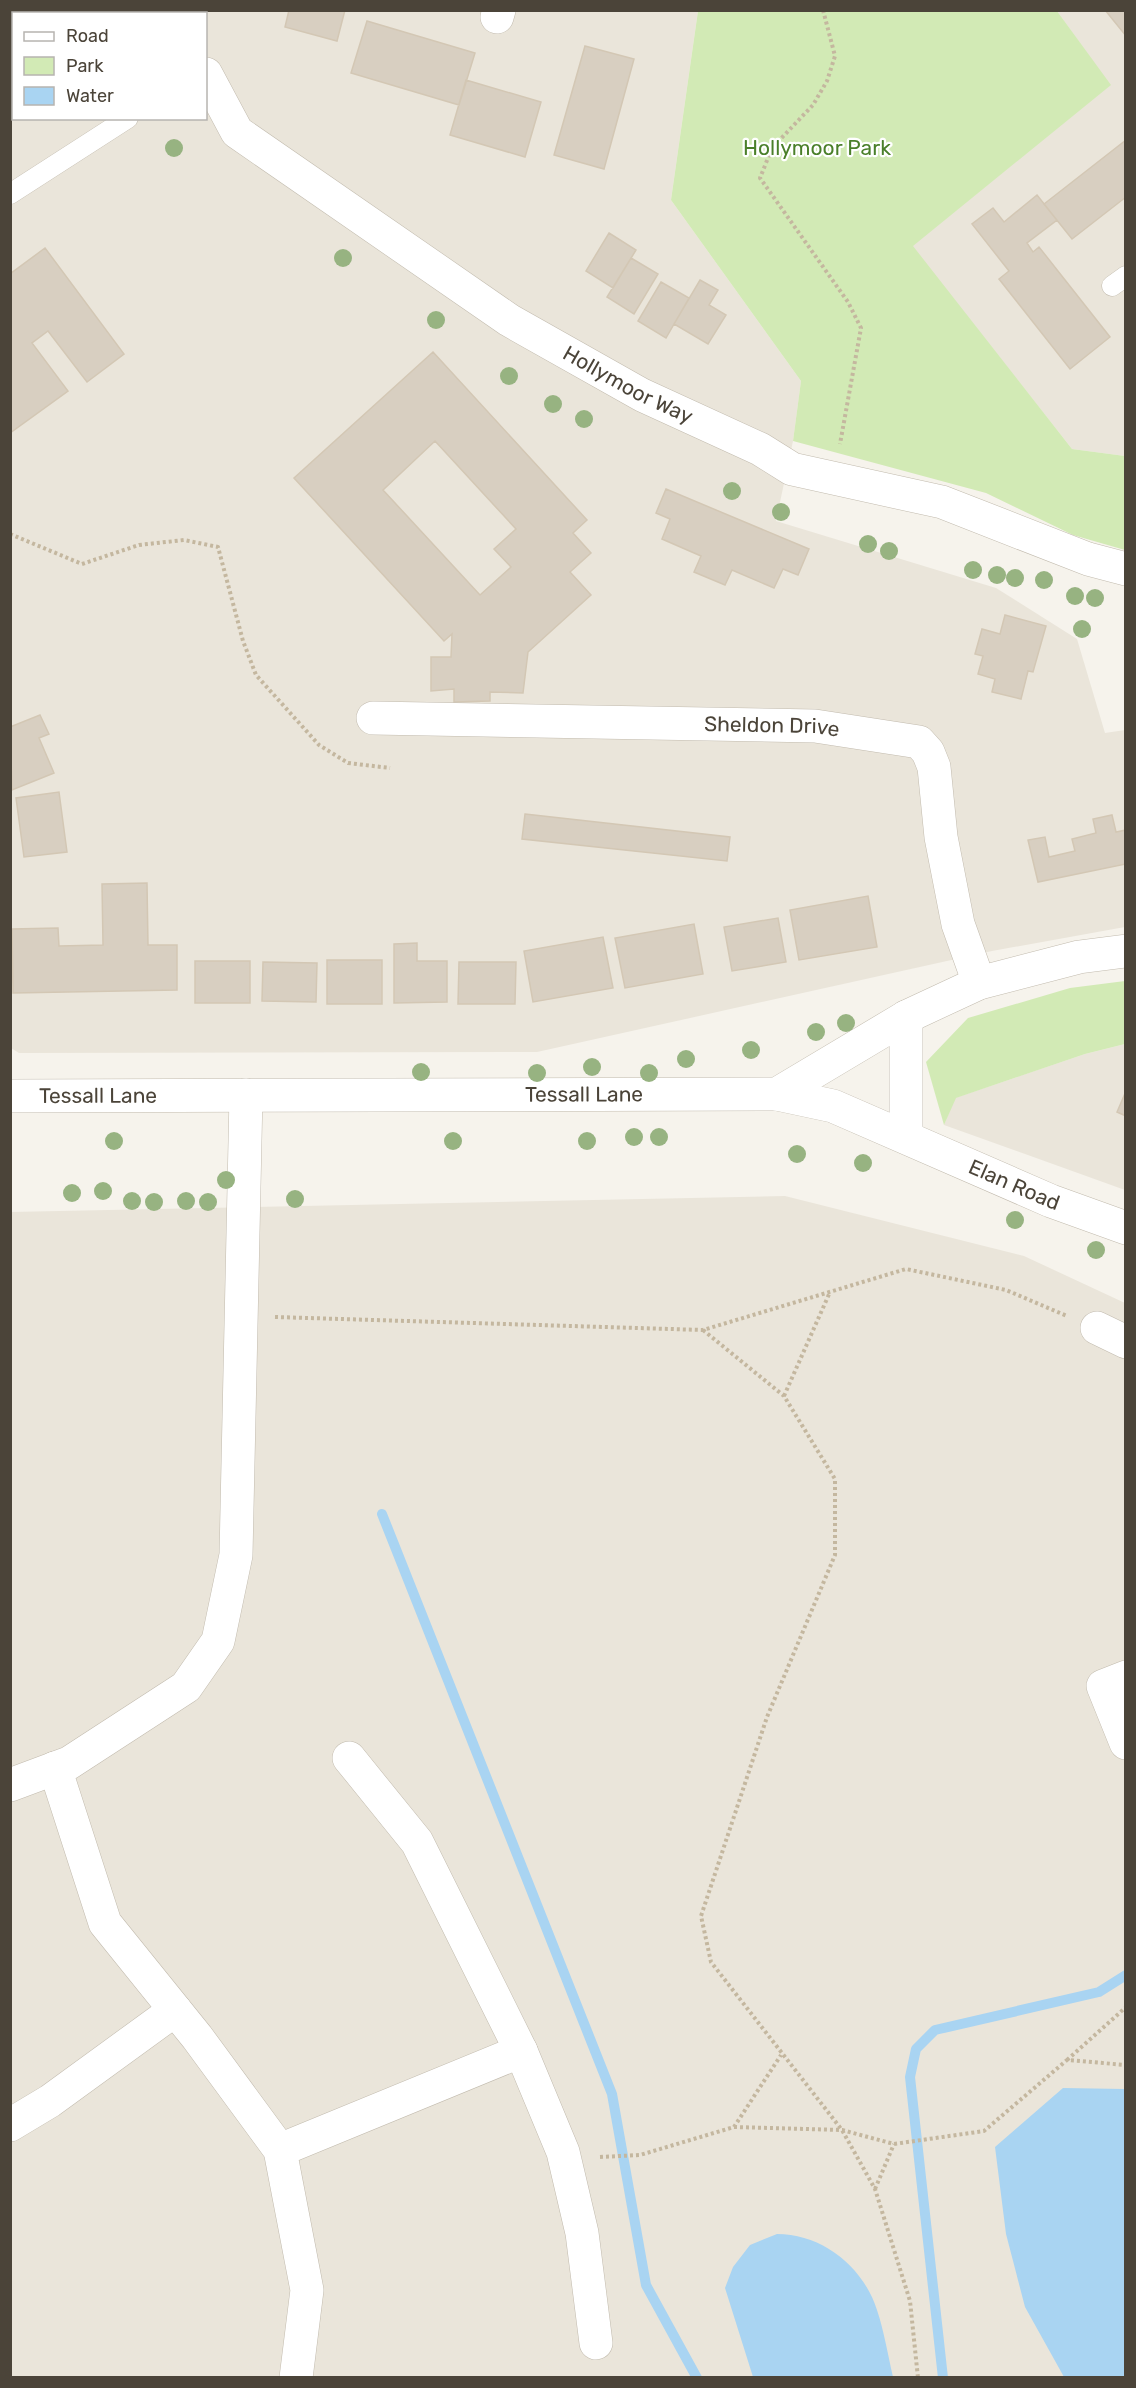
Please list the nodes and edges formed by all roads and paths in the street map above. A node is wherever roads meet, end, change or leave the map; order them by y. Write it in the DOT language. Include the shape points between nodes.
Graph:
graph roads {
  1 [pos="824,10"];
  2 [pos="207,76"];
  3 [pos="125,120"];
  4 [pos="10,194"];
  5 [pos="830,479"];
  6 [pos="10,534"];
  7 [pos="1125,569"];
  8 [pos="373,718"];
  9 [pos="390,768"];
  10 [pos="1125,951"];
  11 [pos="979,983"];
  12 [pos="906,1017"];
  13 [pos="777,1094"];
  14 [pos="246,1095"];
  15 [pos="10,1096"];
  16 [pos="906,1137"];
  17 [pos="1125,1228"];
  18 [pos="830,1291"];
  19 [pos="241,1316"];
  20 [pos="703,1330"];
  21 [pos="1111,1335"];
  22 [pos="784,1396"];
  23 [pos="1114,1682"];
  24 [pos="1125,1743"];
  25 [pos="350,1758"];
  26 [pos="55,1768"];
  27 [pos="10,1785"];
  28 [pos="1125,2008"];
  29 [pos="175,2010"];
  30 [pos="1125,2017"];
  31 [pos="521,2051"];
  32 [pos="781,2055"];
  33 [pos="1067,2060"];
  34 [pos="1125,2065"];
  35 [pos="10,2125"];
  36 [pos="734,2127"];
  37 [pos="842,2130"];
  38 [pos="894,2144"];
  39 [pos="280,2151"];
  40 [pos="610,2157"];
  41 [pos="875,2189"];
  42 [pos="596,2343"];
  43 [pos="296,2378"];
  44 [pos="918,2378"];
  1 -- 5 [label="path" via="835,56 827,81 813,105 772,148 760,178 848,302 861,328"];
  2 -- 5 [label="street, Hollymoor Way" via="237,132 508,320 642,395 760,449 792,469"];
  3 -- 4 [label="lane"];
  5 -- 7 [label="street, Hollymoor Way" via="942,502 1088,559"];
  6 -- 9 [label="path" via="82,564 139,545 184,540 218,547 256,675 319,746 348,763"];
  8 -- 11 [label="street, Sheldon Drive" via="815,726 920,742 934,767 941,837 958,924"];
  10 -- 11 [label="street" via="1079,957"];
  11 -- 12 [label="street"];
  12 -- 13 [label="street"];
  12 -- 16 [label="street"];
  13 -- 14 [label="street, Tessall Lane"];
  13 -- 16 [label="street, Elan Road" via="833,1106"];
  14 -- 15 [label="street, Tessall Lane"];
  14 -- 19 [label="street"];
  16 -- 17 [label="street, Elan Road" via="1051,1202"];
  18 -- 20 [label="path"];
  18 -- 21 [label="path" via="906,1269 1006,1290"];
  18 -- 22 [label="path"];
  19 -- 20 [label="path"];
  19 -- 26 [label="street" via="236,1555 218,1641 186,1687 126,1728"];
  20 -- 22 [label="path"];
  22 -- 32 [label="path" via="835,1479 835,1555 767,1717 701,1916 711,1962"];
  23 -- 24 [label="street"];
  25 -- 31 [label="street" via="417,1842"];
  26 -- 27 [label="street"];
  26 -- 29 [label="street" via="105,1923"];
  28 -- 30 [label="path"];
  28 -- 33 [label="path"];
  29 -- 35 [label="street" via="50,2101"];
  29 -- 39 [label="street"];
  31 -- 39 [label="street"];
  31 -- 42 [label="street" via="563,2152 582,2233"];
  32 -- 36 [label="path"];
  32 -- 37 [label="path"];
  33 -- 34 [label="path"];
  33 -- 38 [label="path" via="984,2131"];
  36 -- 37 [label="path"];
  36 -- 40 [label="path" via="640,2155"];
  37 -- 38 [label="path"];
  37 -- 41 [label="path"];
  38 -- 41 [label="path"];
  39 -- 43 [label="street" via="307,2290"];
  41 -- 44 [label="path" via="910,2301"];
}
